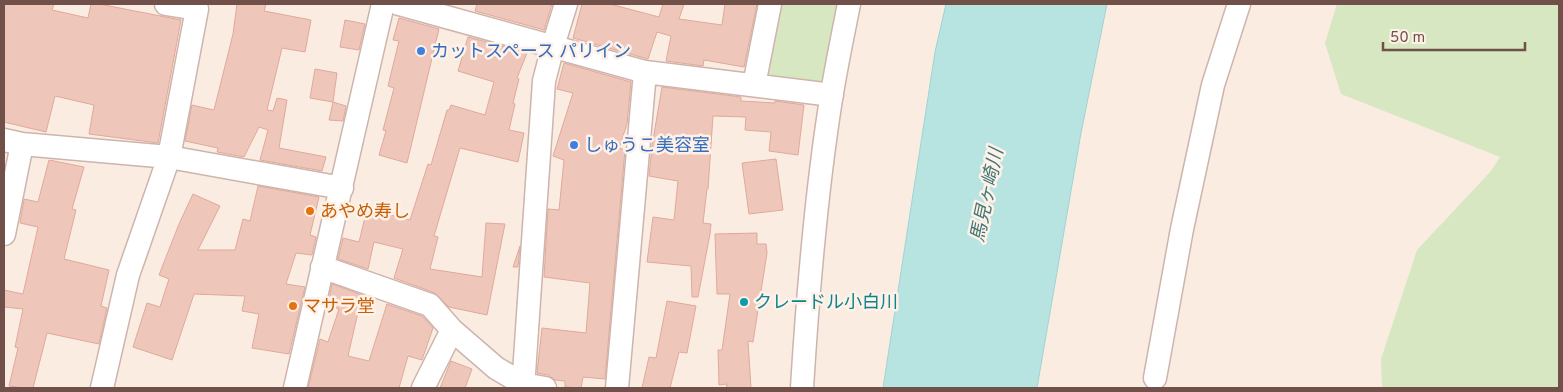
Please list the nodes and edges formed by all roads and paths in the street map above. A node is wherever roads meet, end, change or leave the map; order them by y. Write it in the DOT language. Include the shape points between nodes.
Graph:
graph roads {
  1 [pos="166,4"];
  2 [pos="383,4"];
  3 [pos="399,4"];
  4 [pos="566,4"];
  5 [pos="770,4"];
  6 [pos="849,4"];
  7 [pos="1239,4"];
  8 [pos="553,46"];
  9 [pos="645,72"];
  10 [pos="754,85"];
  11 [pos="832,95"];
  12 [pos="13,142"];
  13 [pos="169,157"];
  14 [pos="342,188"];
  15 [pos="4,234"];
  16 [pos="322,267"];
  17 [pos="452,330"];
  18 [pos="1155,378"];
  19 [pos="523,386"];
  20 [pos="102,388"];
  21 [pos="295,388"];
  22 [pos="424,388"];
  23 [pos="545,388"];
  24 [pos="616,388"];
  25 [pos="802,388"];
  1 -- 13 [label="street" via="197,9"];
  2 -- 14 [label="street"];
  3 -- 8 [label="street"];
  4 -- 8 [label="street"];
  5 -- 10 [label="street"];
  6 -- 11 [label="street"];
  7 -- 18 [label="street" via="1213,85"];
  8 -- 9 [label="street"];
  8 -- 19 [label="street" via="544,81"];
  9 -- 10 [label="street"];
  9 -- 24 [label="street"];
  10 -- 11 [label="street"];
  11 -- 25 [label="street" via="819,188"];
  12 -- 13 [label="street"];
  12 -- 15 [label="street"];
  13 -- 14 [label="street"];
  13 -- 20 [label="street" via="128,275"];
  14 -- 16 [label="street"];
  16 -- 17 [label="street" via="430,305"];
  16 -- 21 [label="street"];
  17 -- 19 [label="street" via="496,368"];
  17 -- 22 [label="street"];
  19 -- 23 [label="street"];
}
